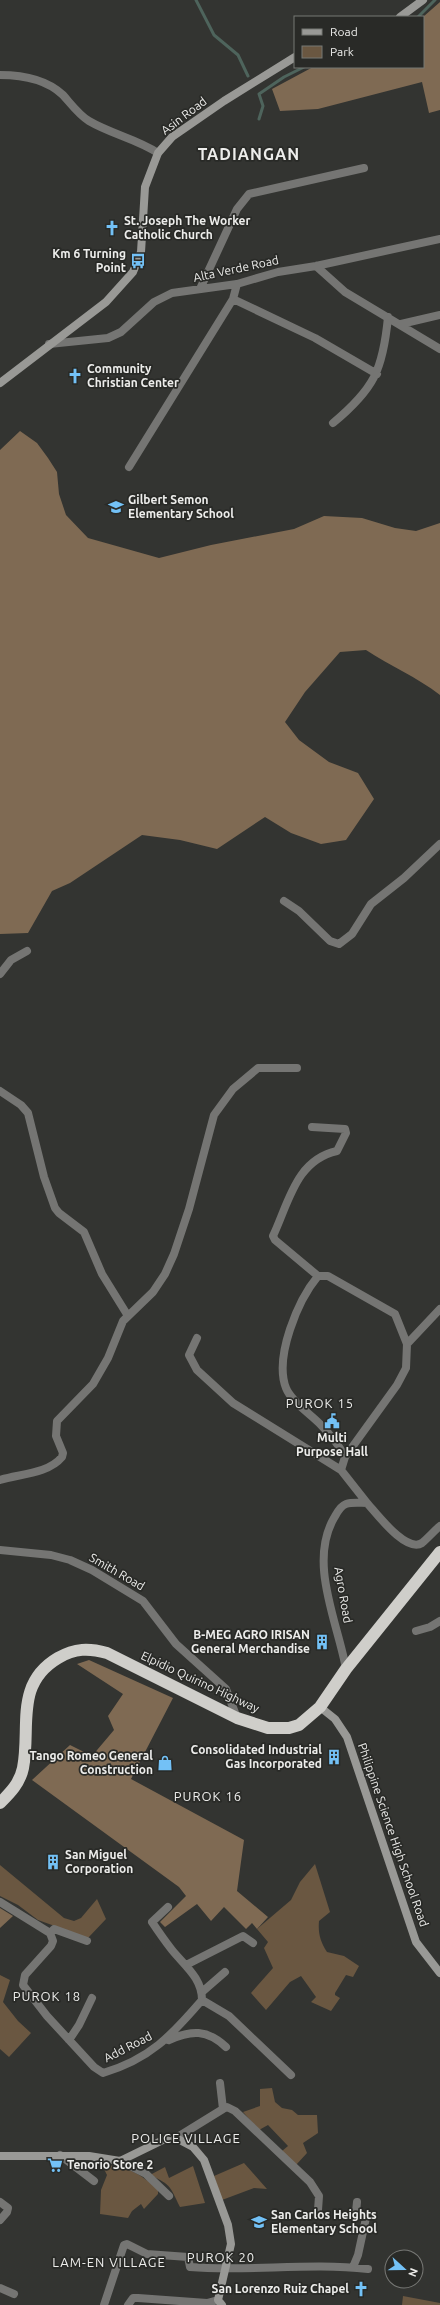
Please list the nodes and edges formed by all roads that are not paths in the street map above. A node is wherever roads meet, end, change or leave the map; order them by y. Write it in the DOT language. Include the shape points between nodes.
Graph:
graph roads {
  1 [pos="424,0"];
  2 [pos="401,16"];
  3 [pos="294,58"];
  4 [pos="0,75"];
  5 [pos="158,153"];
  6 [pos="364,168"];
  7 [pos="440,239"];
  8 [pos="316,266"];
  9 [pos="237,284"];
  10 [pos="200,289"];
  11 [pos="233,299"];
  12 [pos="440,315"];
  13 [pos="388,317"];
  14 [pos="401,324"];
  15 [pos="49,344"];
  16 [pos="440,349"];
  17 [pos="377,374"];
  18 [pos="0,383"];
  19 [pos="333,423"];
  20 [pos="129,467"];
  21 [pos="440,844"];
  22 [pos="284,901"];
  23 [pos="27,951"];
  24 [pos="0,974"];
  25 [pos="297,1068"];
  26 [pos="0,1091"];
  27 [pos="312,1127"];
  28 [pos="318,1276"];
  29 [pos="440,1309"];
  30 [pos="128,1316"];
  31 [pos="197,1338"];
  32 [pos="407,1344"];
  33 [pos="345,1457"];
  34 [pos="341,1470"];
  35 [pos="0,1480"];
  36 [pos="367,1503"];
  37 [pos="440,1526"];
  38 [pos="0,1550"];
  39 [pos="440,1552"];
  40 [pos="440,1621"];
  41 [pos="416,1631"];
  42 [pos="346,1669"];
  43 [pos="320,1707"];
  44 [pos="237,1718"];
  45 [pos="0,1803"];
  46 [pos="0,1902"];
  47 [pos="168,1907"];
  48 [pos="50,1933"];
  49 [pos="87,1941"];
  50 [pos="253,1943"];
  51 [pos="186,1965"];
  52 [pos="225,1972"];
  53 [pos="440,1973"];
  54 [pos="202,1992"];
  55 [pos="92,1998"];
  56 [pos="202,2000"];
  57 [pos="69,2040"];
  58 [pos="164,2042"];
  59 [pos="226,2047"];
  60 [pos="291,2075"];
  61 [pos="220,2083"];
  62 [pos="223,2109"];
  63 [pos="176,2138"];
  64 [pos="60,2155"];
  65 [pos="0,2156"];
  66 [pos="120,2161"];
  67 [pos="94,2181"];
  68 [pos="169,2196"];
  69 [pos="0,2202"];
  70 [pos="357,2202"];
  71 [pos="318,2210"];
  72 [pos="0,2220"];
  73 [pos="353,2267"];
  74 [pos="225,2268"];
  75 [pos="368,2269"];
  76 [pos="0,2288"];
  77 [pos="14,2294"];
  78 [pos="167,2302"];
  79 [pos="220,2302"];
  80 [pos="207,2304"];
  81 [pos="104,2305"];
  82 [pos="128,2305"];
  1 -- 2 [label="street"];
  3 -- 5 [label="street, Asin Road" via="172,138"];
  4 -- 5 [label="street" via="29,78 52,87 90,122 145,144"];
  5 -- 15 [label="street, Asin Road" via="145,187 142,252 133,272 106,302"];
  6 -- 10 [label="street" via="249,194 237,209"];
  7 -- 8 [label="street, Alta Verde Road"];
  8 -- 9 [label="street, Alta Verde Road" via="278,272"];
  8 -- 13 [label="street" via="345,292"];
  9 -- 10 [label="street, Alta Verde Road"];
  9 -- 11 [label="street"];
  10 -- 15 [label="street, Alta Verde Road" via="162,297 121,332 108,338"];
  11 -- 17 [label="street" via="315,338"];
  11 -- 20 [label="street"];
  12 -- 14 [label="street"];
  13 -- 14 [label="street"];
  13 -- 17 [label="street" via="386,340"];
  14 -- 16 [label="street"];
  15 -- 18 [label="street, Asin Road"];
  17 -- 19 [label="street" via="368,390"];
  21 -- 22 [label="street" via="404,878 374,900 352,934 339,944 330,941 299,911"];
  23 -- 24 [label="street" via="11,960"];
  25 -- 30 [label="street" via="258,1068 240,1081 223,1102 210,1128 189,1209 169,1266 154,1292"];
  26 -- 30 [label="street" via="28,1113 44,1177 55,1208 84,1232 102,1274"];
  27 -- 28 [label="street" via="345,1129 346,1133 337,1151 325,1154 299,1175 273,1236"];
  28 -- 32 [label="street" via="328,1276 395,1314"];
  28 -- 33 [label="street" via="309,1286 290,1324 283,1374 286,1388 321,1425"];
  29 -- 32 [label="street"];
  30 -- 35 [label="street" via="118,1330 108,1358 93,1384 57,1421 56,1436 63,1453 62,1457 53,1464 33,1472"];
  31 -- 34 [label="street" via="189,1355 197,1370 233,1403"];
  32 -- 33 [label="street" via="406,1368 397,1385"];
  33 -- 34 [label="street"];
  34 -- 36 [label="street"];
  36 -- 37 [label="street" via="409,1544 420,1544"];
  36 -- 42 [label="street, Agro Road" via="346,1504 340,1507 329,1526 324,1552 326,1578"];
  38 -- 44 [label="street, Smith Road" via="45,1554 70,1560 92,1570 143,1601 176,1644 226,1689"];
  39 -- 42 [label="highway, Elpidio Quirino Highway"];
  40 -- 41 [label="street"];
  42 -- 43 [label="highway, Elpidio Quirino Highway"];
  43 -- 44 [label="highway, Elpidio Quirino Highway" via="305,1722 289,1728 268,1728"];
  43 -- 53 [label="street, Philippine Science High School Road" via="335,1719 347,1737 416,1942"];
  44 -- 45 [label="highway, Elpidio Quirino Highway" via="108,1653 92,1649 73,1651 47,1665 34,1681 26,1706 23,1769 15,1787"];
  46 -- 48 [label="street"];
  47 -- 51 [label="street" via="152,1922"];
  48 -- 49 [label="street" via="54,1929"];
  48 -- 57 [label="street, Add Road" via="54,1941 22,1982"];
  50 -- 51 [label="street" via="243,1936"];
  51 -- 54 [label="street" via="198,1980"];
  52 -- 54 [label="street"];
  54 -- 56 [label="street"];
  55 -- 57 [label="street"];
  56 -- 58 [label="street, Add Road"];
  56 -- 60 [label="street" via="229,2016"];
  57 -- 58 [label="street, Add Road" via="103,2073 145,2055"];
  58 -- 59 [label="street, Add Road" via="186,2032 194,2032 211,2037"];
  61 -- 62 [label="street"];
  62 -- 63 [label="street"];
  62 -- 71 [label="street" via="227,2107 241,2116 302,2173 315,2188"];
  63 -- 66 [label="street" via="163,2140"];
  63 -- 74 [label="street" via="199,2152 212,2181 228,2225 231,2244"];
  64 -- 65 [label="street"];
  64 -- 66 [label="street"];
  64 -- 67 [label="street"];
  66 -- 68 [label="street" via="146,2174"];
  69 -- 72 [label="street" via="8,2208"];
  70 -- 73 [label="street" via="356,2212 366,2218"];
  73 -- 74 [label="street"];
  73 -- 75 [label="street"];
  74 -- 79 [label="street"];
  74 -- 81 [label="street" via="218,2270 190,2267 188,2257 147,2254 127,2244 124,2245"];
  76 -- 77 [label="street"];
  78 -- 80 [label="street"];
  78 -- 82 [label="street" via="133,2298"];
  79 -- 80 [label="street"];
}
